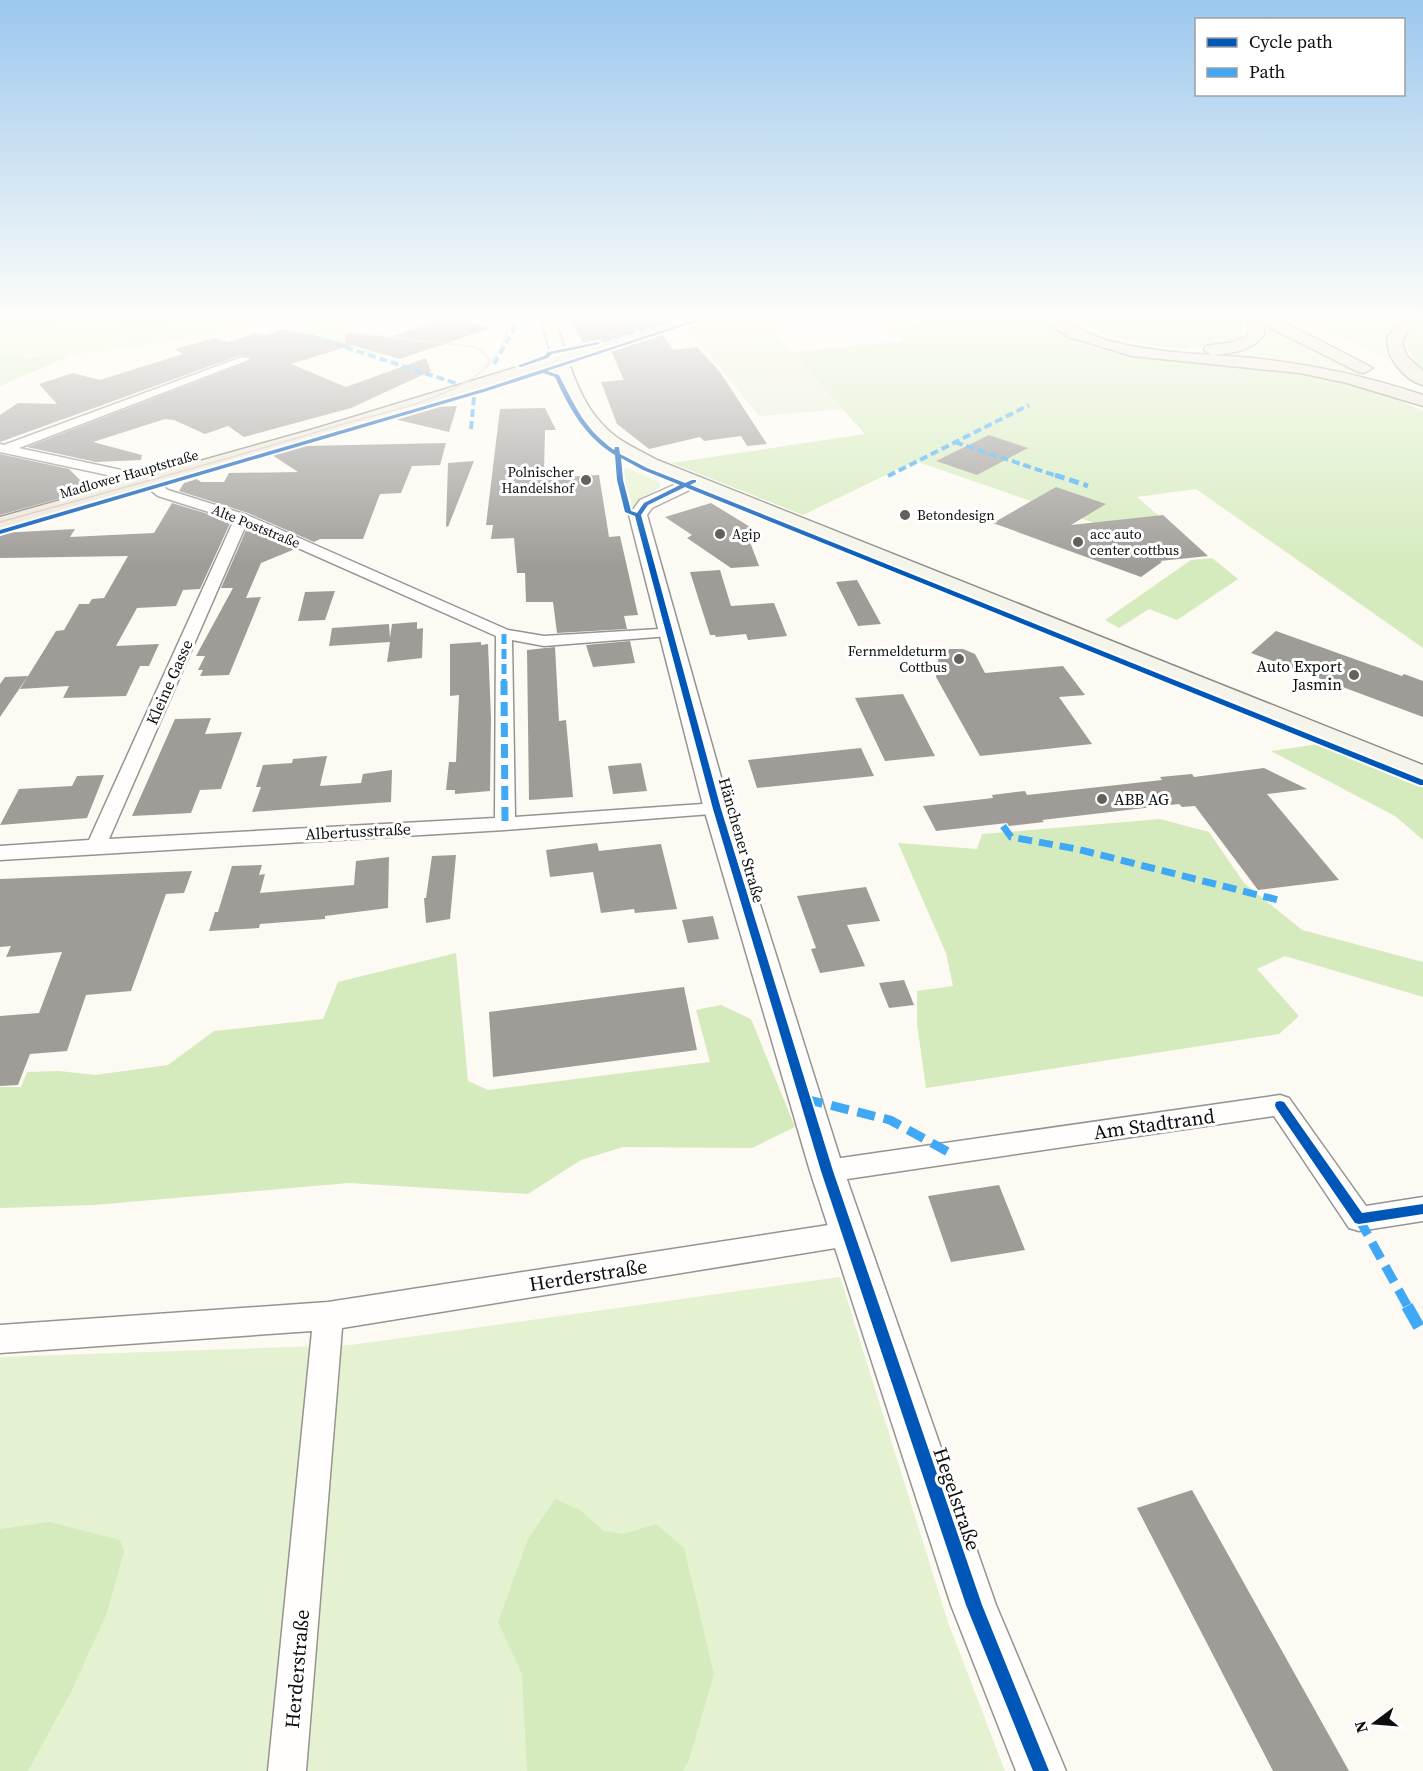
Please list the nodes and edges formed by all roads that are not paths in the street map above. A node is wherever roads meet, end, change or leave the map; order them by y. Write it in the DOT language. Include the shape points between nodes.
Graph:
graph roads {
  1 [pos="130,402"];
  2 [pos="422,402"];
  3 [pos="580,402"];
  4 [pos="4,448"];
  5 [pos="694,481"];
  6 [pos="148,483"];
  7 [pos="242,518"];
  8 [pos="0,524"];
  9 [pos="669,631"];
  10 [pos="504,634"];
  11 [pos="1423,774"];
  12 [pos="717,809"];
  13 [pos="505,824"];
  14 [pos="96,846"];
  15 [pos="0,853"];
  16 [pos="827,1171"];
  17 [pos="1423,1209"];
  18 [pos="848,1234"];
  19 [pos="328,1316"];
  20 [pos="0,1339"];
  21 [pos="287,1771"];
  22 [pos="1041,1771"];
  1 -- 4 [label="street"];
  2 -- 6 [label="main road, Madlower Hauptstraße"];
  3 -- 5 [label="main road" via="597,429 617,445"];
  4 -- 6 [label="street, Alte Poststraße" via="118,472"];
  5 -- 9 [label="street, Hänchener Straße" via="646,504 638,515"];
  5 -- 11 [label="main road"];
  6 -- 7 [label="street, Alte Poststraße" via="163,494"];
  6 -- 8 [label="main road, Madlower Hauptstraße"];
  7 -- 10 [label="street, Alte Poststraße"];
  7 -- 14 [label="street, Kleine Gasse"];
  9 -- 10 [label="street, Alte Poststraße" via="544,641"];
  9 -- 12 [label="street, Hänchener Straße"];
  10 -- 13 [label="street"];
  12 -- 13 [label="street, Albertusstraße"];
  12 -- 16 [label="street, Hänchener Straße"];
  13 -- 14 [label="street, Albertusstraße"];
  14 -- 15 [label="street, Albertusstraße"];
  16 -- 17 [label="street, Am Stadtrand" via="1280,1105 1359,1219"];
  16 -- 18 [label="street, Hänchener Straße"];
  18 -- 19 [label="street, Herderstraße"];
  18 -- 22 [label="street, Hegelstraße" via="974,1605"];
  19 -- 20 [label="street, Herderstraße"];
  19 -- 21 [label="street, Herderstraße"];
}
